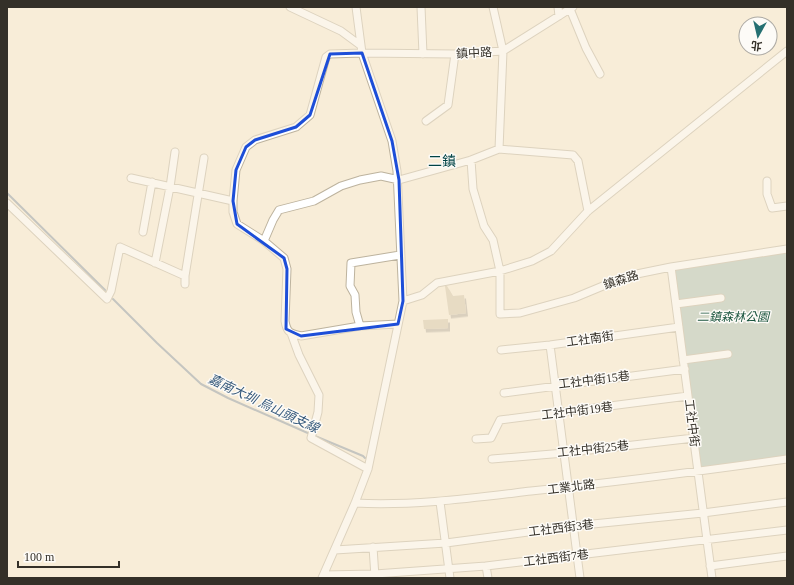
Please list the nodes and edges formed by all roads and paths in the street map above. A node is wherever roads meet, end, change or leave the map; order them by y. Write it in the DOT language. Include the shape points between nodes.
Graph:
graph roads {
  1 [pos="290,7"];
  2 [pos="356,7"];
  3 [pos="421,7"];
  4 [pos="493,7"];
  5 [pos="558,7"];
  6 [pos="572,8"];
  7 [pos="559,16"];
  8 [pos="360,44"];
  9 [pos="503,51"];
  10 [pos="787,51"];
  11 [pos="362,53"];
  12 [pos="423,54"];
  13 [pos="455,54"];
  14 [pos="600,74"];
  15 [pos="426,121"];
  16 [pos="500,149"];
  17 [pos="175,152"];
  18 [pos="204,158"];
  19 [pos="471,160"];
  20 [pos="131,178"];
  21 [pos="399,180"];
  22 [pos="767,181"];
  23 [pos="152,182"];
  24 [pos="170,187"];
  25 [pos="199,193"];
  26 [pos="233,202"];
  27 [pos="7,203"];
  28 [pos="787,206"];
  29 [pos="588,211"];
  30 [pos="143,232"];
  31 [pos="264,241"];
  32 [pos="787,249"];
  33 [pos="400,255"];
  34 [pos="155,263"];
  35 [pos="671,267"];
  36 [pos="500,271"];
  37 [pos="185,276"];
  38 [pos="185,284"];
  39 [pos="721,298"];
  40 [pos="403,301"];
  41 [pos="676,304"];
  42 [pos="398,324"];
  43 [pos="360,326"];
  44 [pos="679,327"];
  45 [pos="291,333"];
  46 [pos="550,345"];
  47 [pos="501,350"];
  48 [pos="728,354"];
  49 [pos="683,360"];
  50 [pos="685,369"];
  51 [pos="555,385"];
  52 [pos="504,393"];
  53 [pos="688,396"];
  54 [pos="559,413"];
  55 [pos="694,438"];
  56 [pos="476,439"];
  57 [pos="564,453"];
  58 [pos="492,459"];
  59 [pos="787,459"];
  60 [pos="368,469"];
  61 [pos="698,471"];
  62 [pos="568,487"];
  63 [pos="440,502"];
  64 [pos="787,502"];
  65 [pos="355,503"];
  66 [pos="704,513"];
  67 [pos="573,526"];
  68 [pos="787,530"];
  69 [pos="707,540"];
  70 [pos="446,543"];
  71 [pos="373,547"];
  72 [pos="335,550"];
  73 [pos="577,555"];
  74 [pos="787,556"];
  75 [pos="486,566"];
  76 [pos="710,566"];
  77 [pos="449,569"];
  78 [pos="323,576"];
  79 [pos="375,576"];
  80 [pos="450,578"];
  81 [pos="488,578"];
  82 [pos="580,578"];
  83 [pos="712,578"];
  1 -- 8 [label="street" via="340,31"];
  2 -- 8 [label="street"];
  3 -- 12 [label="street"];
  4 -- 9 [label="street"];
  5 -- 7 [label="street"];
  6 -- 7 [label="street, 鎮中路"];
  6 -- 14 [label="street" via="586,48"];
  7 -- 9 [label="street, 鎮中路"];
  8 -- 11 [label="street"];
  9 -- 13 [label="street, 鎮中路"];
  9 -- 16 [label="street"];
  10 -- 29 [label="street"];
  11 -- 12 [label="street, 鎮中路"];
  11 -- 21 [label="street" via="392,141"];
  11 -- 26 [label="street, 鎮中路" via="330,54 326,57 310,116 296,127 255,140 246,147 236,170"];
  12 -- 13 [label="street, 鎮中路"];
  13 -- 15 [label="street" via="448,105"];
  16 -- 19 [label="street"];
  16 -- 29 [label="street" via="573,155 578,161"];
  17 -- 24 [label="street"];
  18 -- 25 [label="street"];
  19 -- 21 [label="street"];
  19 -- 36 [label="street" via="473,188 484,226 493,240"];
  20 -- 23 [label="street"];
  21 -- 31 [label="street" via="381,176 360,180 341,186 314,200 279,210"];
  21 -- 33 [label="street"];
  22 -- 28 [label="street" via="767,194 772,208"];
  23 -- 24 [label="street"];
  23 -- 30 [label="street"];
  24 -- 25 [label="street"];
  24 -- 34 [label="street"];
  25 -- 26 [label="street"];
  25 -- 37 [label="street"];
  26 -- 31 [label="street" via="237,224"];
  27 -- 34 [label="street" via="108,299 120,247"];
  29 -- 36 [label="street" via="550,251 532,261"];
  31 -- 45 [label="street" via="284,258 287,269 285,321 286,329"];
  32 -- 35 [label="street, 鎮森路"];
  33 -- 40 [label="street"];
  33 -- 43 [label="street" via="351,263 350,286 355,295"];
  34 -- 37 [label="street"];
  35 -- 36 [label="street, 鎮森路" via="627,276 574,298 520,313 500,314"];
  35 -- 41 [label="street, 工社中街"];
  36 -- 40 [label="street" via="437,283 422,295"];
  37 -- 38 [label="street"];
  39 -- 41 [label="street"];
  40 -- 42 [label="street"];
  41 -- 44 [label="street, 工社中街"];
  42 -- 43 [label="street"];
  42 -- 60 [label="street"];
  43 -- 45 [label="street" via="301,336"];
  44 -- 46 [label="street, 工社南街"];
  44 -- 49 [label="street, 工社中街"];
  45 -- 60 [label="street" via="319,395 318,412 311,438"];
  46 -- 47 [label="street, 工社南街"];
  46 -- 51 [label="street"];
  48 -- 49 [label="street"];
  49 -- 50 [label="street, 工社中街"];
  50 -- 51 [label="street, 工社中街15巷"];
  50 -- 53 [label="street, 工社中街"];
  51 -- 52 [label="street, 工社中街15巷"];
  51 -- 54 [label="street"];
  53 -- 54 [label="street, 工社中街19巷"];
  53 -- 55 [label="street, 工社中街"];
  54 -- 56 [label="street, 工社中街19巷" via="500,420 491,438"];
  54 -- 57 [label="street"];
  55 -- 57 [label="street, 工社中街25巷"];
  55 -- 61 [label="street, 工社中街"];
  57 -- 58 [label="street, 工社中街25巷"];
  57 -- 62 [label="street"];
  59 -- 61 [label="street, 工業北路"];
  60 -- 65 [label="street"];
  61 -- 62 [label="street, 工業北路"];
  61 -- 66 [label="street, 工社中街"];
  62 -- 63 [label="street, 工業北路"];
  62 -- 67 [label="street"];
  63 -- 65 [label="street, 工業北路"];
  63 -- 70 [label="street"];
  64 -- 66 [label="street, 工社西街3巷"];
  65 -- 72 [label="street"];
  66 -- 67 [label="street, 工社西街3巷"];
  66 -- 69 [label="street, 工社中街"];
  67 -- 70 [label="street, 工社西街3巷"];
  67 -- 73 [label="street"];
  68 -- 69 [label="street, 工社西街7巷"];
  69 -- 73 [label="street, 工社西街7巷"];
  69 -- 76 [label="street, 工社中街"];
  70 -- 71 [label="street, 工社西街3巷"];
  70 -- 77 [label="street"];
  71 -- 72 [label="street, 工社西街3巷"];
  71 -- 79 [label="street"];
  72 -- 78 [label="street"];
  73 -- 75 [label="street, 工社西街7巷"];
  73 -- 82 [label="street"];
  74 -- 76 [label="street"];
  75 -- 77 [label="street, 工社西街7巷"];
  75 -- 81 [label="street"];
  76 -- 83 [label="street, 工社中街"];
  77 -- 79 [label="street, 工社西街7巷"];
  77 -- 80 [label="street"];
  78 -- 79 [label="street, 工社西街7巷"];
}
